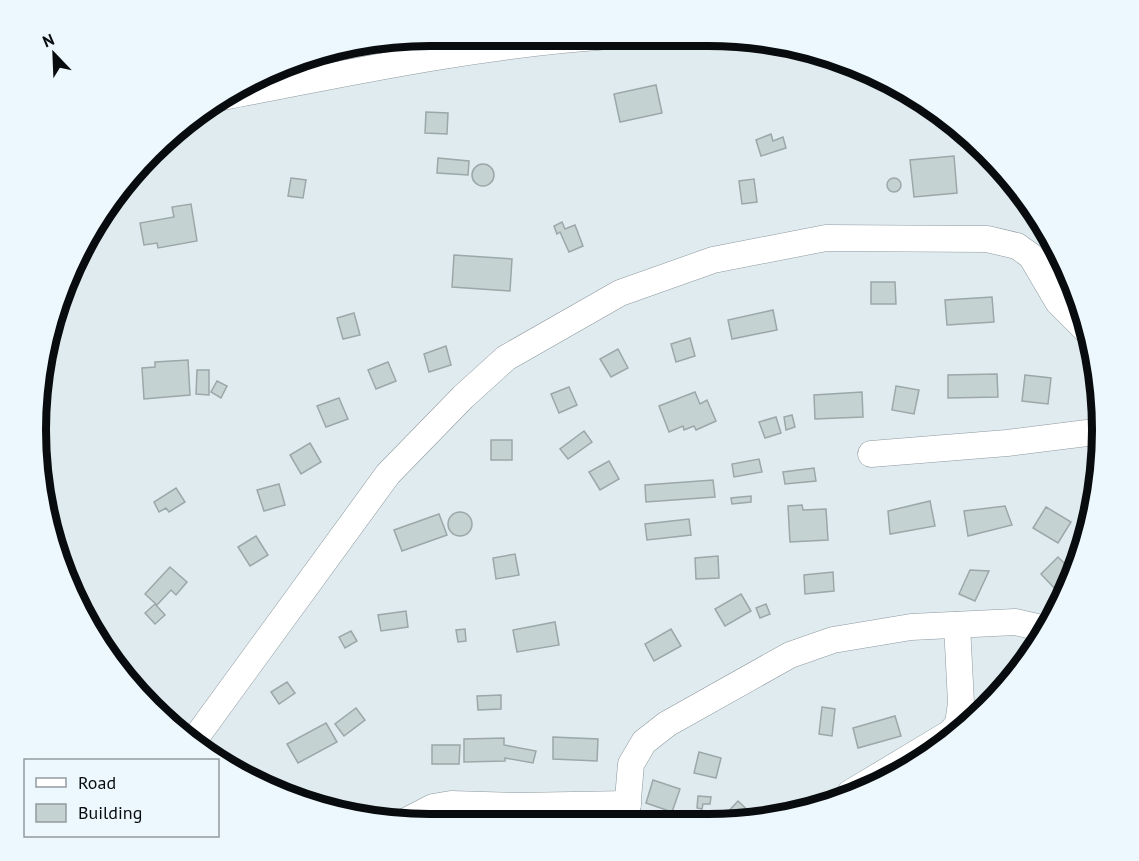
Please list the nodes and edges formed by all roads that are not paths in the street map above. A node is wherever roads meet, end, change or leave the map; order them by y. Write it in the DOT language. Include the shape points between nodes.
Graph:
graph roads {
  1 [pos="506,46"];
  2 [pos="250,92"];
  3 [pos="1076,320"];
  4 [pos="1092,432"];
  5 [pos="871,454"];
  6 [pos="957,624"];
  7 [pos="1038,628"];
  8 [pos="958,722"];
  9 [pos="198,735"];
  10 [pos="924,748"];
  11 [pos="894,766"];
  12 [pos="627,813"];
  13 [pos="419,814"];
  1 -- 2 [label="street" via="414,59"];
  3 -- 9 [label="street" via="1058,302 1031,256 1017,246 987,239 826,238 713,260 620,293 506,358 462,397 388,474"];
  4 -- 5 [label="street"];
  6 -- 7 [label="street" via="1015,622"];
  6 -- 8 [label="street"];
  6 -- 12 [label="street" via="833,640 790,655 667,724 644,742 631,764"];
  10 -- 11 [label="street"];
  12 -- 13 [label="street" via="451,804"];
}
